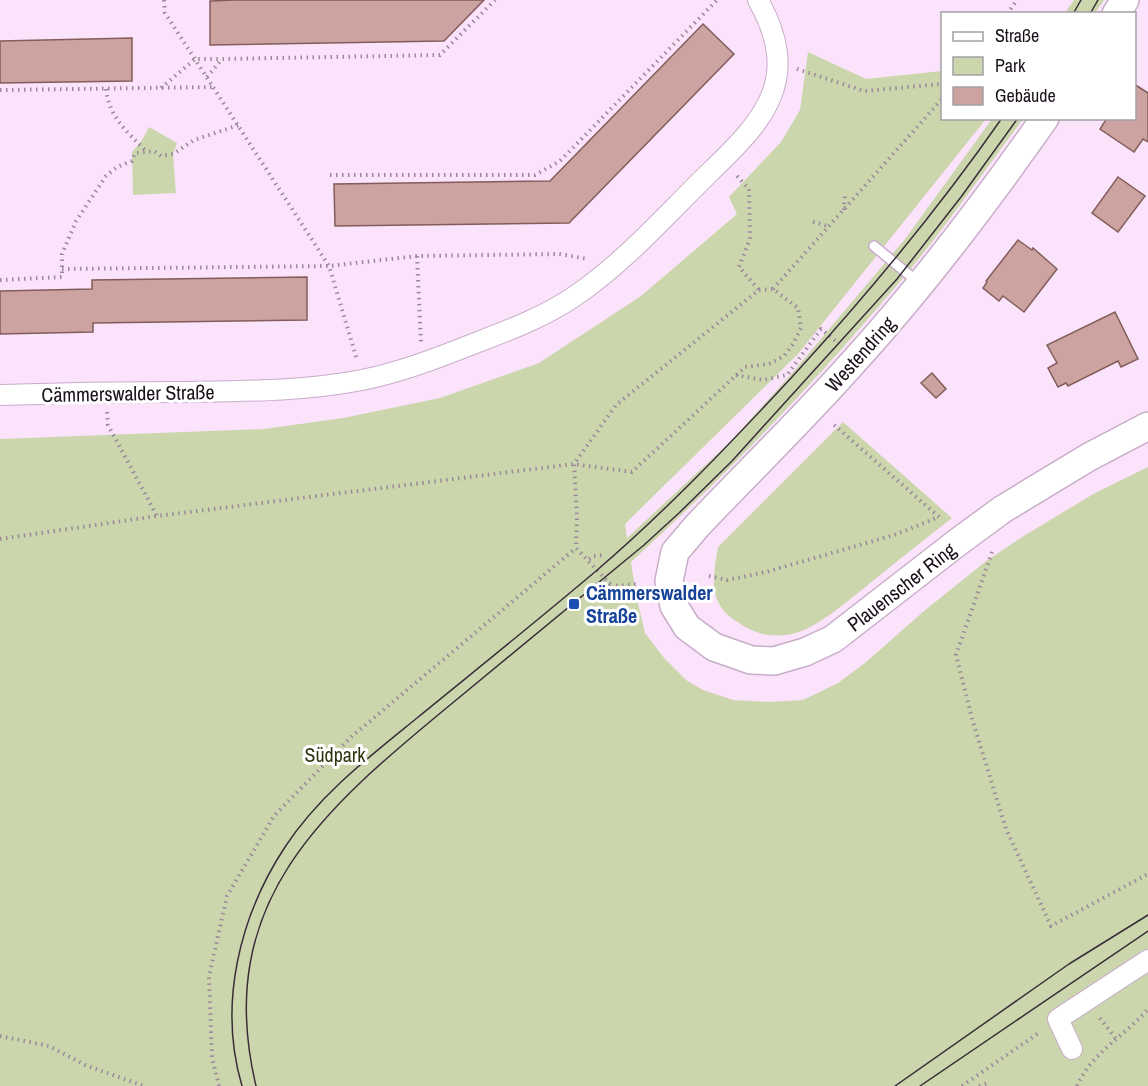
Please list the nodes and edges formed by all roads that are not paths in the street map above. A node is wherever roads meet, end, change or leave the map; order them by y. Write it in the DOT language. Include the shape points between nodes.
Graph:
graph roads {
  1 [pos="758,0"];
  2 [pos="1044,120"];
  3 [pos="874,246"];
  4 [pos="921,285"];
  5 [pos="0,395"];
  6 [pos="1148,426"];
  7 [pos="669,580"];
  8 [pos="1148,960"];
  9 [pos="1072,1049"];
  1 -- 5 [label="street, Cämmerswalder Straße" via="767,16 779,65 769,103 755,125 615,265 575,296 525,324 422,364 363,380 285,391"];
  2 -- 4 [label="street, Westendring"];
  3 -- 4 [label="lane"];
  4 -- 7 [label="street, Westendring" via="857,359 697,526 675,552"];
  6 -- 7 [label="street, Plauenscher Ring" via="1003,509 833,639 805,652 774,661 751,660 714,647 687,627 674,606"];
  8 -- 9 [label="street" via="1058,1019"];
}
